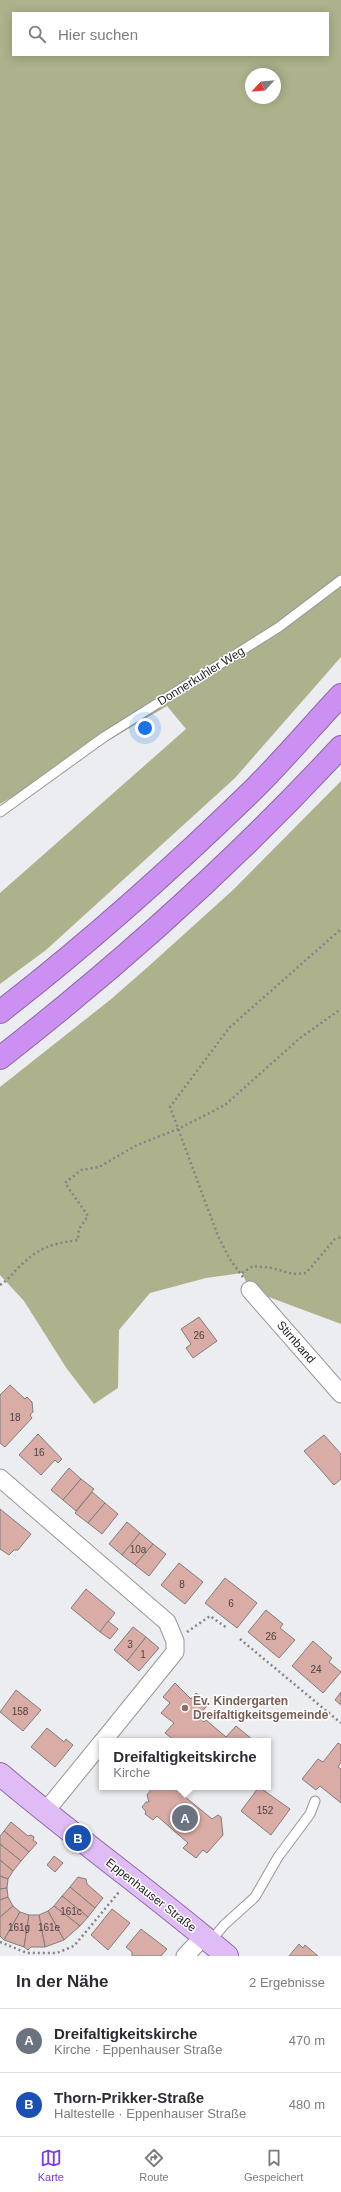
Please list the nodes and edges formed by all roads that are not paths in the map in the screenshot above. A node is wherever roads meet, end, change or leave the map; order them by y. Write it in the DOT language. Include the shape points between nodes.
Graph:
graph roads {
  1 [pos="341,580"];
  2 [pos="341,694"];
  3 [pos="341,747"];
  4 [pos="0,812"];
  5 [pos="0,1012"];
  6 [pos="0,1058"];
  7 [pos="248,1285"];
  8 [pos="341,1394"];
  9 [pos="0,1478"];
  10 [pos="104,1738"];
  11 [pos="99,1745"];
  12 [pos="0,1774"];
  13 [pos="315,1801"];
  14 [pos="45,1812"];
  15 [pos="207,1939"];
  16 [pos="185,1956"];
  17 [pos="227,1956"];
  1 -- 4 [label="lane, Donnerkuhler Weg" via="279,627 104,737"];
  2 -- 5 [label="highway" via="255,788 174,864 43,979"];
  3 -- 6 [label="highway" via="282,810 164,922 66,1007"];
  7 -- 8 [label="street, Stirnband"];
  9 -- 10 [label="street" via="167,1622 175,1641 175,1652"];
  11 -- 14 [label="street"];
  12 -- 14 [label="main road, Eppenhauser Straße"];
  13 -- 15 [label="lane" via="310,1814 278,1857 255,1897"];
  14 -- 15 [label="main road, Eppenhauser Straße"];
  15 -- 16 [label="street"];
  15 -- 17 [label="main road, Eppenhauser Straße"];
}
